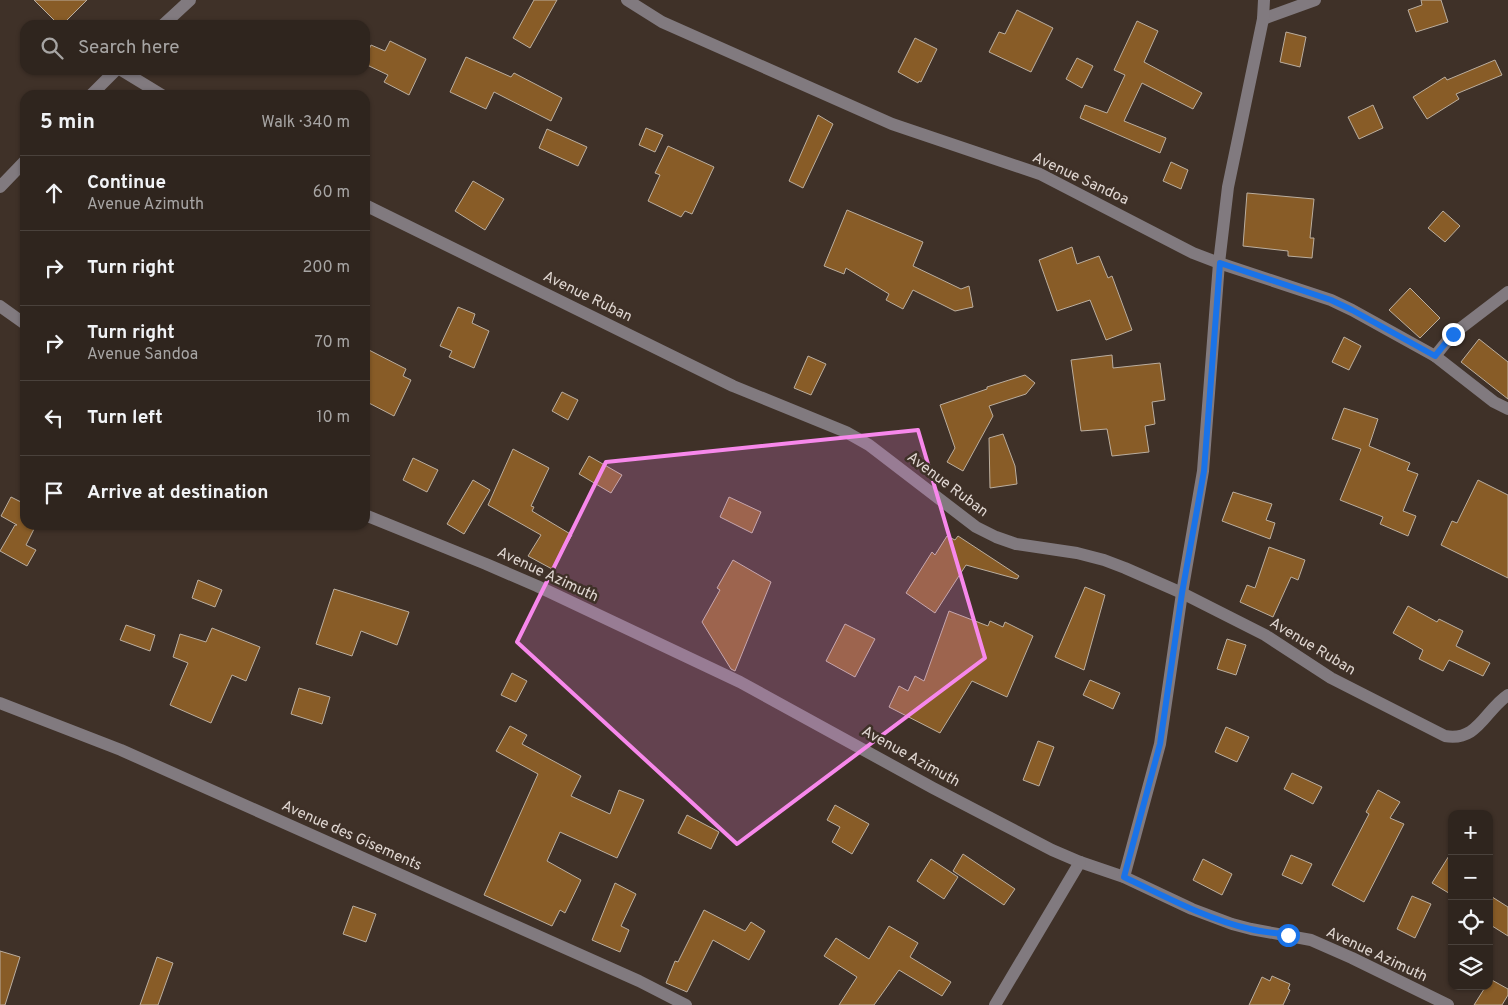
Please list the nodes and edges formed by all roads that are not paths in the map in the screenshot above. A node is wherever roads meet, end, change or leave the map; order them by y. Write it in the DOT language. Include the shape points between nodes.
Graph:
graph roads {
  1 [pos="190,0"];
  2 [pos="627,0"];
  3 [pos="1264,0"];
  4 [pos="1316,0"];
  5 [pos="1263,19"];
  6 [pos="168,20"];
  7 [pos="111,75"];
  8 [pos="129,75"];
  9 [pos="96,90"];
  10 [pos="154,90"];
  11 [pos="20,166"];
  12 [pos="0,187"];
  13 [pos="370,207"];
  14 [pos="1220,263"];
  15 [pos="1508,292"];
  16 [pos="0,306"];
  17 [pos="20,320"];
  18 [pos="1435,356"];
  19 [pos="1508,410"];
  20 [pos="370,517"];
  21 [pos="1182,593"];
  22 [pos="1508,694"];
  23 [pos="0,703"];
  24 [pos="1080,862"];
  25 [pos="1124,877"];
  26 [pos="686,1005"];
  27 [pos="995,1005"];
  28 [pos="1448,1005"];
  1 -- 6 [label="street"];
  2 -- 14 [label="street, Avenue Sandoa" via="662,22 892,124 1040,174 1193,253"];
  3 -- 5 [label="street"];
  4 -- 5 [label="street"];
  5 -- 14 [label="street" via="1228,187"];
  7 -- 9 [label="street"];
  8 -- 10 [label="street"];
  11 -- 12 [label="street"];
  13 -- 21 [label="street, Avenue Ruban" via="733,386 846,432 869,445 976,527 996,537 1016,544 1104,560"];
  14 -- 18 [label="street, Avenue Sandoa" via="1331,300"];
  14 -- 21 [label="street" via="1204,471"];
  15 -- 18 [label="street" via="1453,334"];
  16 -- 17 [label="street"];
  18 -- 19 [label="street, Avenue Sandoa"];
  20 -- 24 [label="street, Avenue Azimuth" via="503,571 706,665 773,698 998,822"];
  21 -- 22 [label="street, Avenue Ruban" via="1265,635 1331,678 1445,736 1459,737 1472,731"];
  21 -- 25 [label="street" via="1160,744"];
  23 -- 26 [label="street, Avenue des Gisements" via="121,750 639,981"];
  24 -- 25 [label="street, Avenue Azimuth"];
  24 -- 27 [label="street"];
  25 -- 28 [label="street, Avenue Azimuth" via="1232,924 1311,940"];
}
